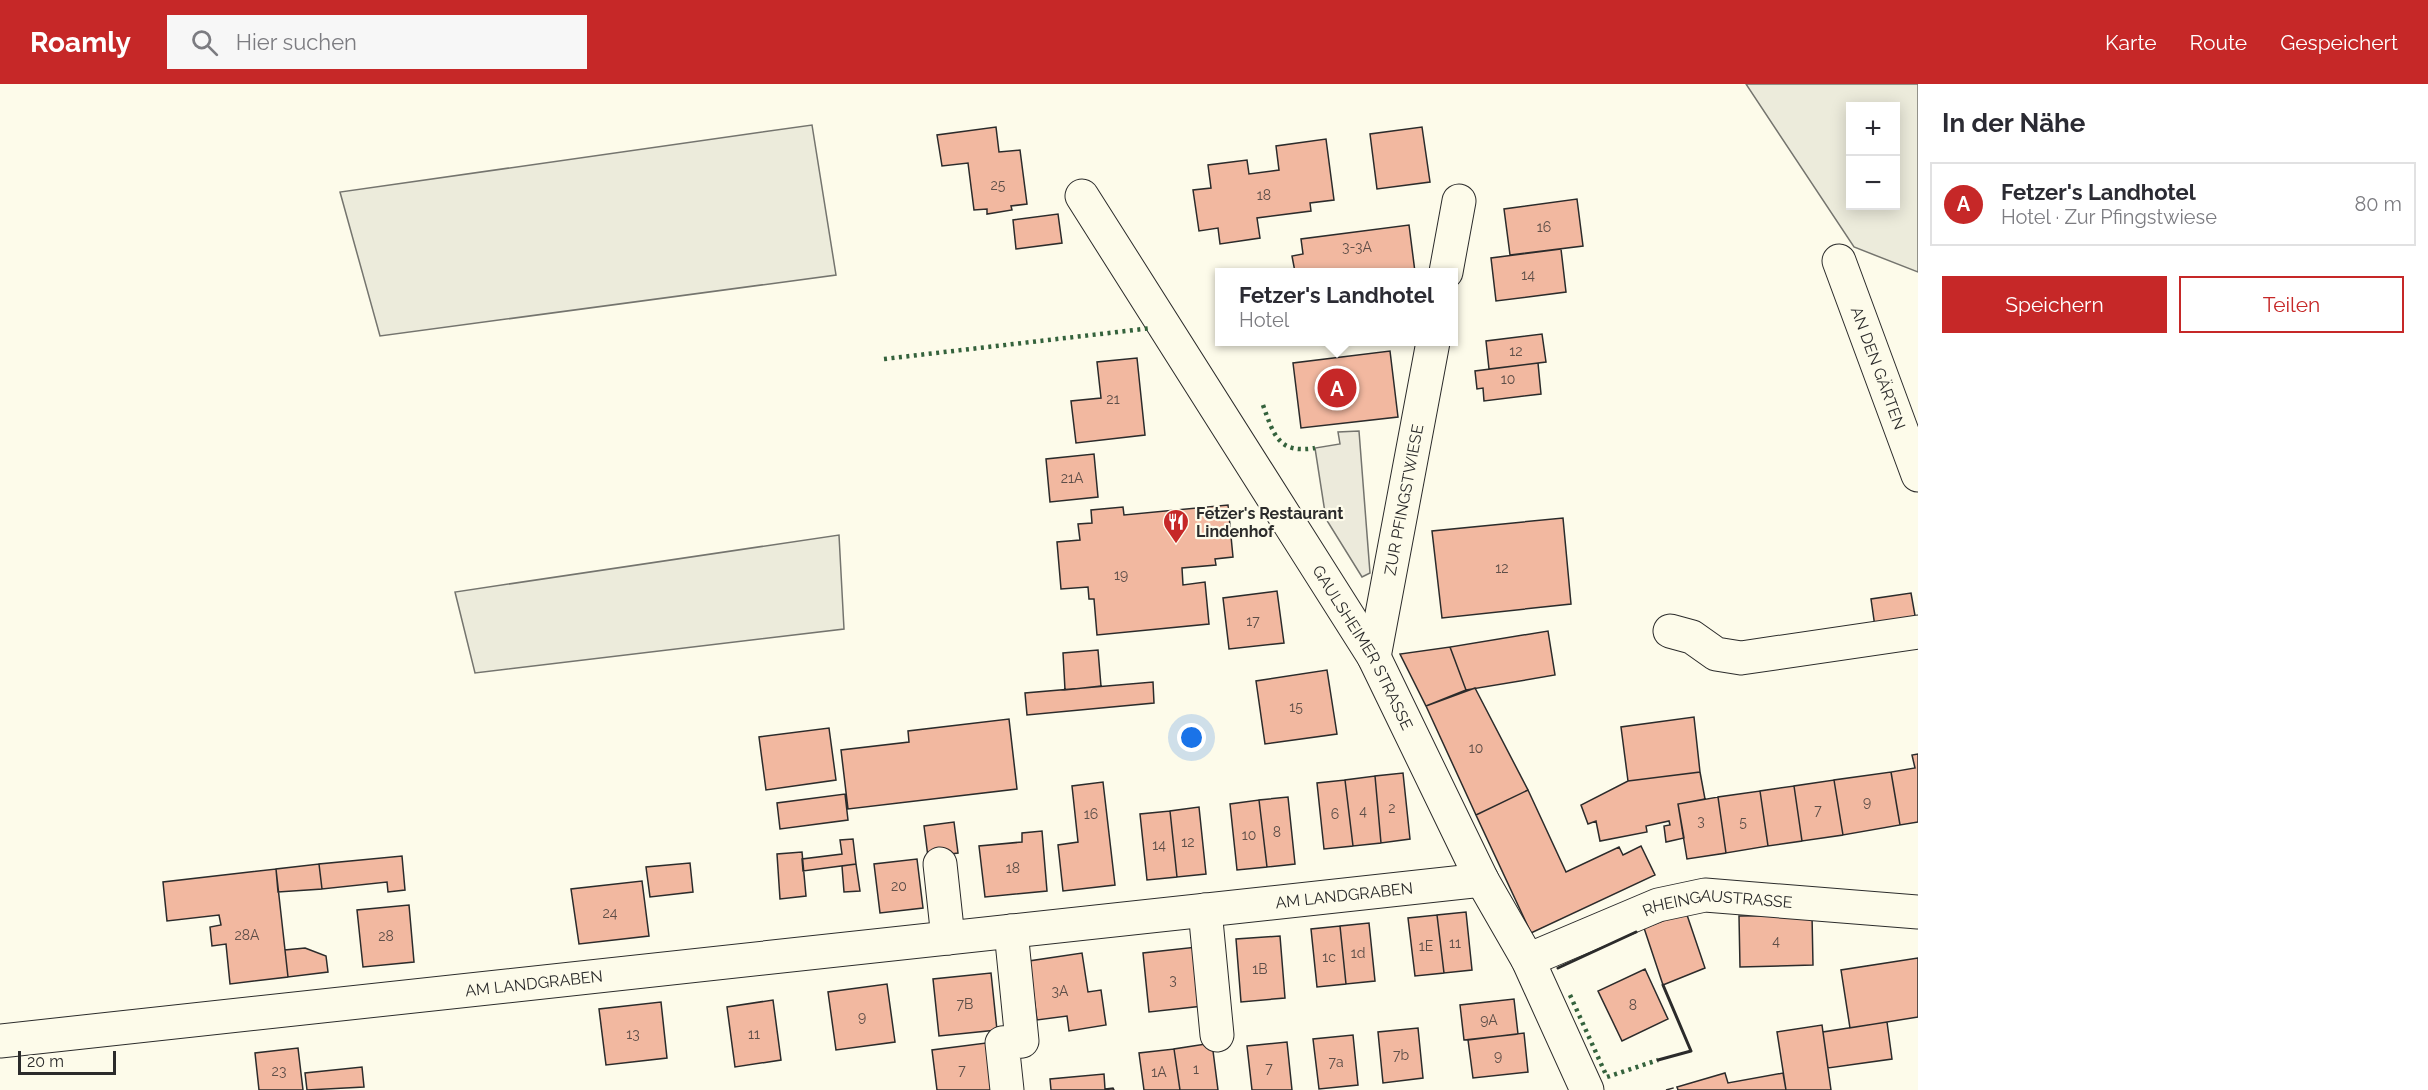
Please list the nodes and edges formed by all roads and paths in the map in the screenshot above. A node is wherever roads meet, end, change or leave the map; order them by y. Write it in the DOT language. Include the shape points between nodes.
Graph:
graph roads {
  1 [pos="1082,196"];
  2 [pos="1459,201"];
  3 [pos="1839,261"];
  4 [pos="1447,268"];
  5 [pos="1432,346"];
  6 [pos="1918,475"];
  7 [pos="1670,631"];
  8 [pos="1918,632"];
  9 [pos="1374,657"];
  10 [pos="940,864"];
  11 [pos="1482,880"];
  12 [pos="1205,910"];
  13 [pos="1918,912"];
  14 [pos="1011,931"];
  15 [pos="948,938"];
  16 [pos="1528,960"];
  17 [pos="1217,1035"];
  18 [pos="0,1041"];
  19 [pos="1007,1090"];
  20 [pos="1587,1090"];
  1 -- 9 [label="street, GAULSHEIMER STRASSE"];
  2 -- 4 [label="street"];
  3 -- 6 [label="street, AN DEN GÄRTEN"];
  5 -- 9 [label="street, ZUR PFINGSTWIESE"];
  7 -- 8 [label="street" via="1692,637 1716,654 1741,658"];
  9 -- 11 [label="street, GAULSHEIMER STRASSE"];
  10 -- 15 [label="street"];
  11 -- 12 [label="street, AM LANDGRABEN"];
  11 -- 16 [label="street, GAULSHEIMER STRASSE"];
  12 -- 14 [label="street, AM LANDGRABEN"];
  12 -- 17 [label="street"];
  13 -- 16 [label="street, RHEINGAUSTRASSE" via="1705,895 1658,905"];
  14 -- 15 [label="street, AM LANDGRABEN"];
  14 -- 19 [label="street" via="1022,1041 1002,1043"];
  15 -- 18 [label="street, AM LANDGRABEN"];
  16 -- 20 [label="street, GAULSHEIMER STRASSE"];
}
